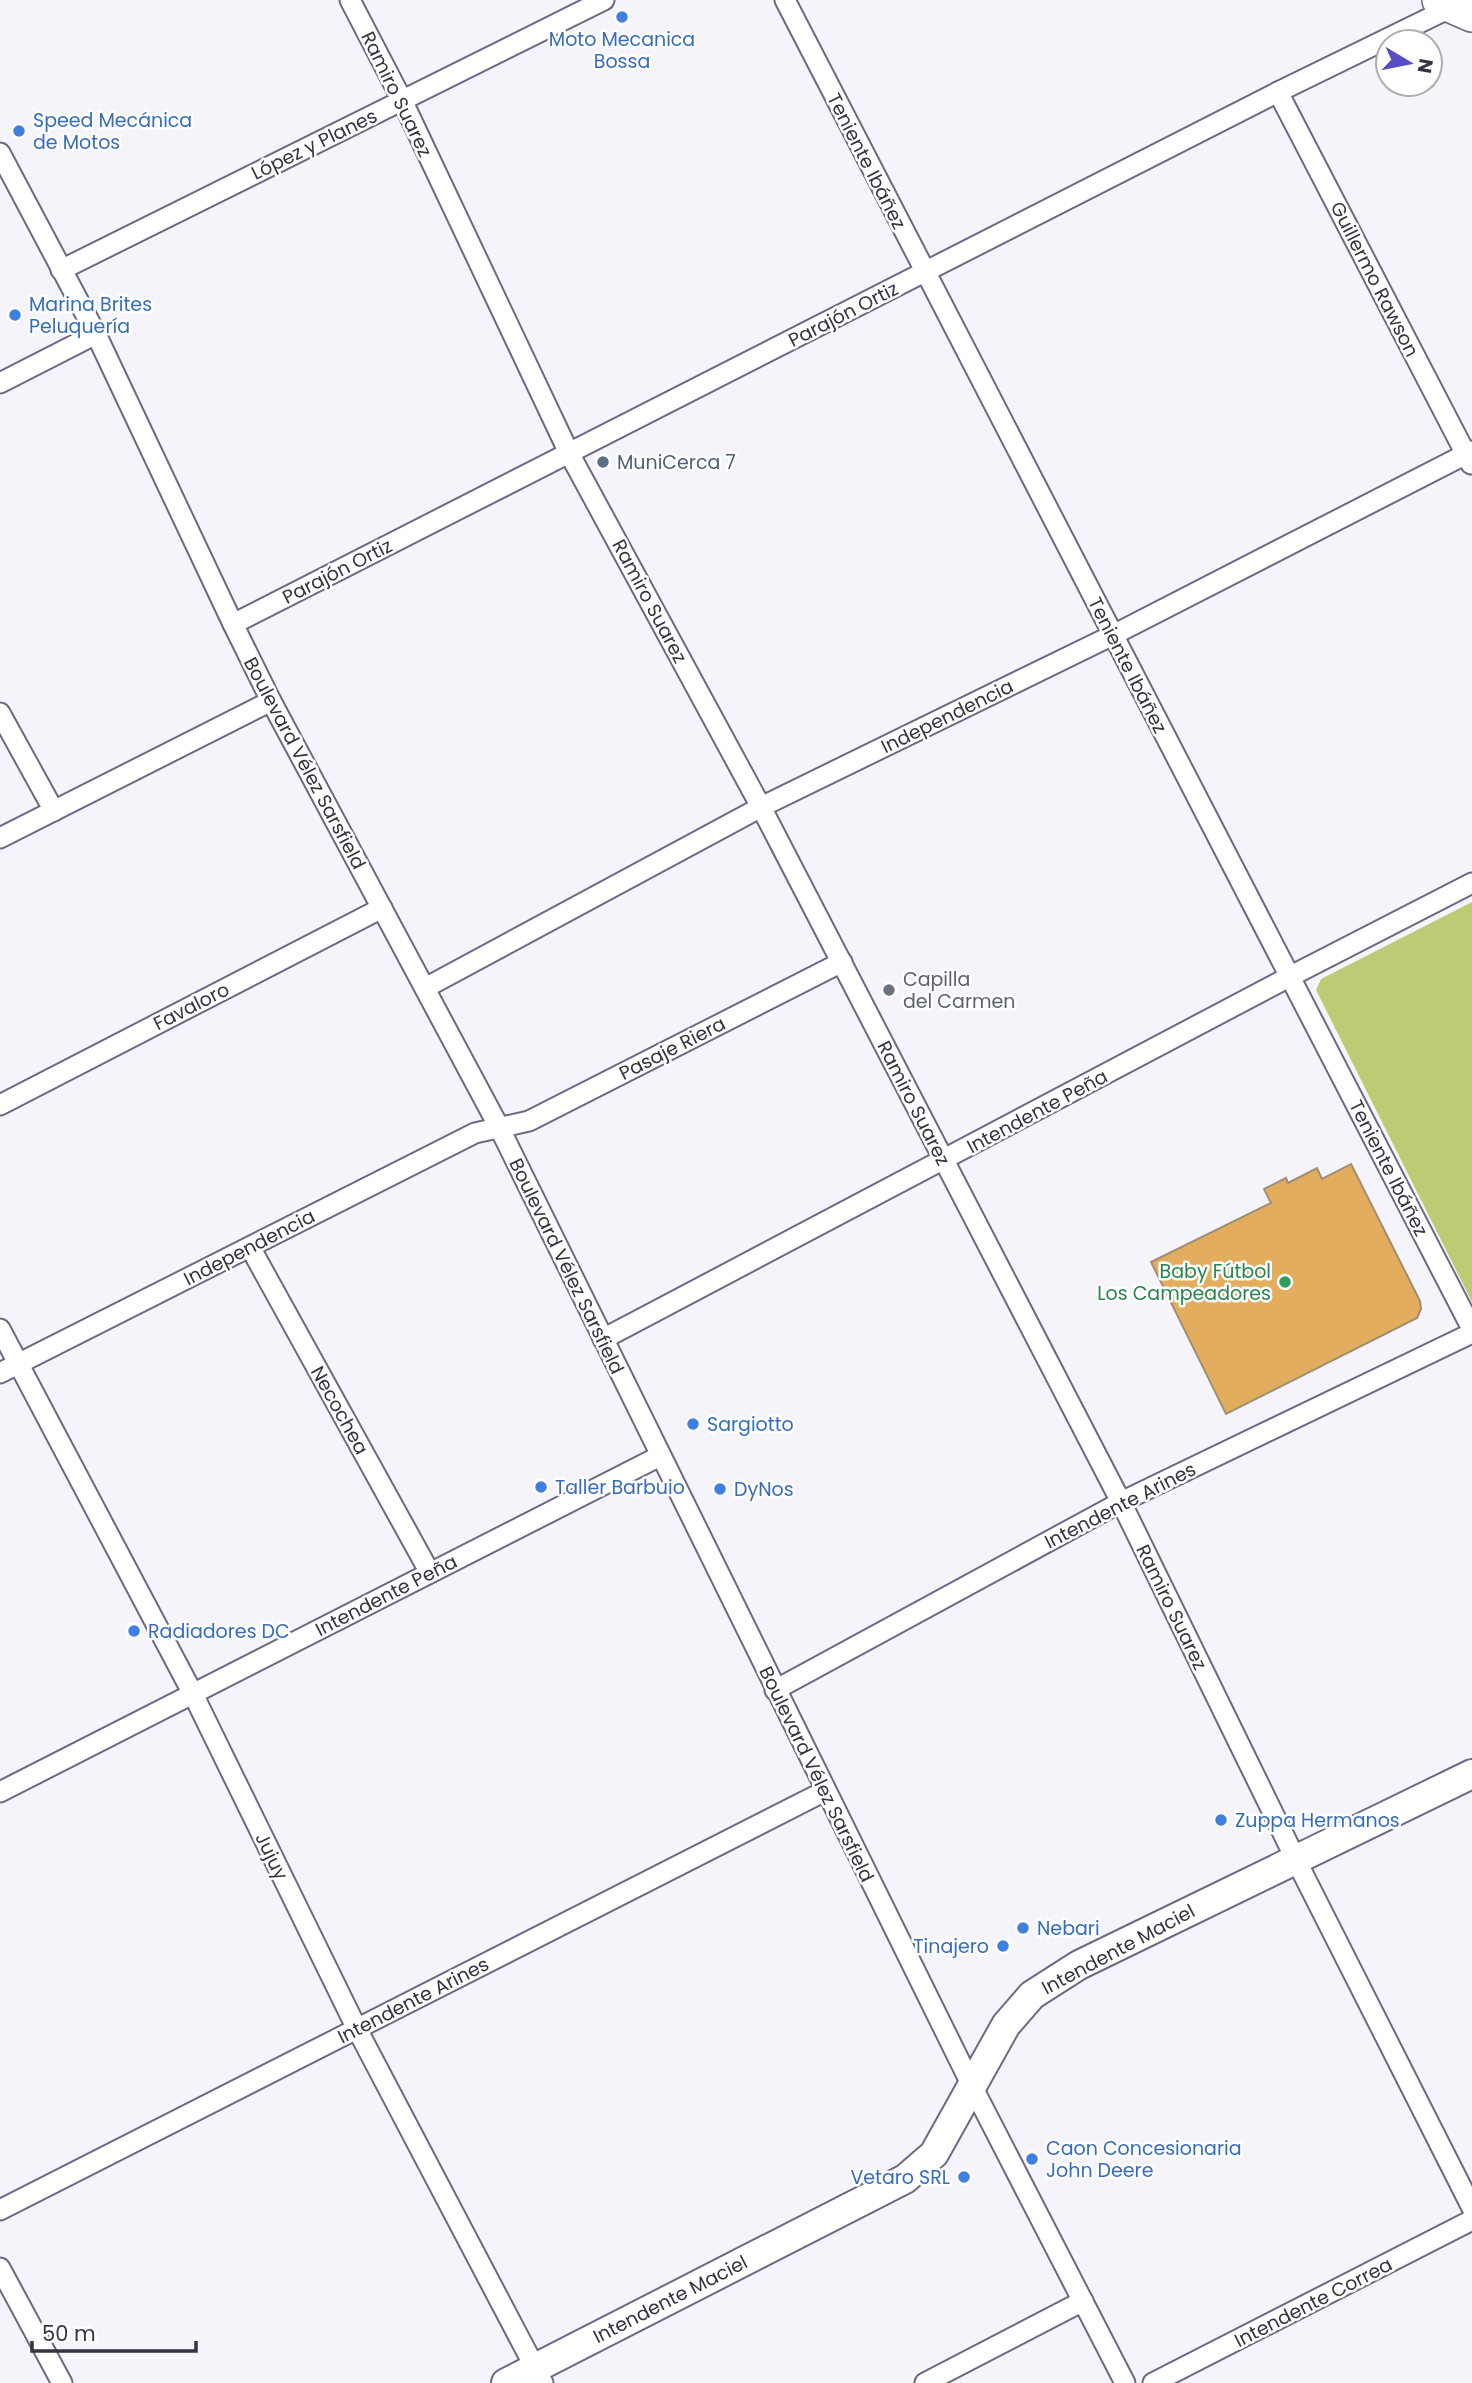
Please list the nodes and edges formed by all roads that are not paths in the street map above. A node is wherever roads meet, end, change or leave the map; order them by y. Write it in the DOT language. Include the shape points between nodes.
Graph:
graph roads {
  1 [pos="350,0"];
  2 [pos="604,0"];
  3 [pos="785,0"];
  4 [pos="1455,7"];
  5 [pos="1278,92"];
  6 [pos="402,100"];
  7 [pos="0,153"];
  8 [pos="61,270"];
  9 [pos="924,272"];
  10 [pos="96,334"];
  11 [pos="0,383"];
  12 [pos="569,453"];
  13 [pos="1470,457"];
  14 [pos="233,624"];
  15 [pos="1113,635"];
  16 [pos="271,701"];
  17 [pos="0,713"];
  18 [pos="761,807"];
  19 [pos="54,811"];
  20 [pos="0,838"];
  21 [pos="1472,883"];
  22 [pos="382,908"];
  23 [pos="842,962"];
  24 [pos="1289,977"];
  25 [pos="425,988"];
  26 [pos="0,1105"];
  27 [pos="500,1129"];
  28 [pos="944,1160"];
  29 [pos="250,1247"];
  30 [pos="0,1329"];
  31 [pos="1472,1331"];
  32 [pos="603,1339"];
  33 [pos="9,1368"];
  34 [pos="660,1456"];
  35 [pos="1121,1502"];
  36 [pos="430,1573"];
  37 [pos="775,1690"];
  38 [pos="193,1694"];
  39 [pos="1472,1774"];
  40 [pos="0,1791"];
  41 [pos="825,1791"];
  42 [pos="1296,1860"];
  43 [pos="357,2029"];
  44 [pos="972,2086"];
  45 [pos="1472,2208"];
  46 [pos="0,2210"];
  47 [pos="1472,2220"];
  48 [pos="0,2268"];
  49 [pos="1083,2301"];
  50 [pos="540,2375"];
  51 [pos="62,2383"];
  52 [pos="506,2383"];
  53 [pos="925,2383"];
  54 [pos="1125,2383"];
  55 [pos="1153,2383"];
  1 -- 6 [label="street, Ramiro Suarez"];
  2 -- 6 [label="street, López y Planes"];
  3 -- 9 [label="street, Teniente Ibáñez"];
  4 -- 5 [label="street, Parajón Ortiz"];
  5 -- 9 [label="street, Parajón Ortiz"];
  5 -- 13 [label="street, Guillermo Rawson"];
  6 -- 8 [label="street, López y Planes"];
  6 -- 12 [label="street, Ramiro Suarez"];
  7 -- 8 [label="street, Boulevard Vélez Sarsfield"];
  8 -- 10 [label="street, Boulevard Vélez Sarsfield"];
  9 -- 12 [label="street, Parajón Ortiz"];
  9 -- 15 [label="street, Teniente Ibáñez"];
  10 -- 11 [label="street"];
  10 -- 14 [label="street, Boulevard Vélez Sarsfield"];
  12 -- 14 [label="street, Parajón Ortiz"];
  12 -- 18 [label="street, Ramiro Suarez"];
  13 -- 15 [label="street, Independencia"];
  14 -- 16 [label="street, Boulevard Vélez Sarsfield"];
  15 -- 18 [label="street, Independencia"];
  15 -- 24 [label="street, Teniente Ibáñez"];
  16 -- 19 [label="street"];
  16 -- 22 [label="street, Boulevard Vélez Sarsfield"];
  17 -- 19 [label="street"];
  18 -- 23 [label="street, Ramiro Suarez"];
  18 -- 25 [label="street, Independencia"];
  19 -- 20 [label="street"];
  21 -- 24 [label="street, Intendente Peña"];
  22 -- 25 [label="street, Boulevard Vélez Sarsfield"];
  22 -- 26 [label="street, Favaloro"];
  23 -- 27 [label="street, Pasaje Riera" via="529,1121"];
  23 -- 28 [label="street, Ramiro Suarez"];
  24 -- 28 [label="street, Intendente Peña"];
  24 -- 31 [label="street, Teniente Ibáñez"];
  25 -- 27 [label="street, Boulevard Vélez Sarsfield"];
  27 -- 29 [label="street, Independencia" via="475,1133"];
  27 -- 32 [label="street, Boulevard Vélez Sarsfield"];
  28 -- 32 [label="street, Intendente Peña"];
  28 -- 35 [label="street, Ramiro Suarez"];
  29 -- 33 [label="street, Independencia"];
  29 -- 36 [label="street, Necochea"];
  30 -- 33 [label="street, Jujuy"];
  31 -- 35 [label="street, Intendente Arines"];
  32 -- 34 [label="street, Boulevard Vélez Sarsfield"];
  33 -- 38 [label="street, Jujuy"];
  34 -- 36 [label="street, Intendente Peña"];
  34 -- 37 [label="street, Boulevard Vélez Sarsfield"];
  35 -- 37 [label="street, Intendente Arines"];
  35 -- 42 [label="street, Ramiro Suarez"];
  36 -- 38 [label="street, Intendente Peña"];
  37 -- 41 [label="street, Boulevard Vélez Sarsfield"];
  38 -- 40 [label="street, Intendente Peña"];
  38 -- 43 [label="street, Jujuy"];
  39 -- 42 [label="main road, Intendente Maciel"];
  41 -- 43 [label="street, Intendente Arines"];
  41 -- 44 [label="street, Boulevard Vélez Sarsfield"];
  42 -- 44 [label="main road, Intendente Maciel" via="1079,1965 1032,1995 1006,2025"];
  42 -- 45 [label="street, Ramiro Suarez"];
  43 -- 46 [label="street, Intendente Arines"];
  43 -- 50 [label="street, Jujuy"];
  44 -- 49 [label="street, Boulevard Vélez Sarsfield"];
  44 -- 50 [label="main road, Intendente Maciel" via="934,2154 905,2179"];
  47 -- 55 [label="street, Intendente Correa"];
  48 -- 51 [label="street"];
  49 -- 53 [label="street"];
  49 -- 54 [label="street, Boulevard Vélez Sarsfield"];
  50 -- 52 [label="main road, Intendente Maciel"];
}
